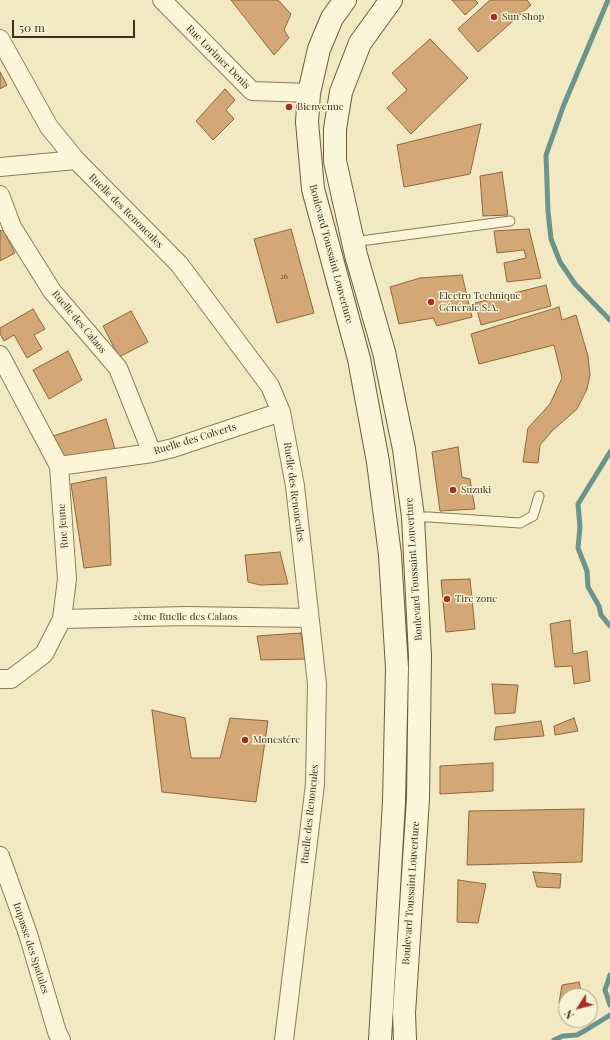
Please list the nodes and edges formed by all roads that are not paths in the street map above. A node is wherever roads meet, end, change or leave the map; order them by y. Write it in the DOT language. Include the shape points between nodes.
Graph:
graph roads {
  1 [pos="162,0"];
  2 [pos="345,0"];
  3 [pos="391,0"];
  4 [pos="0,39"];
  5 [pos="309,93"];
  6 [pos="76,160"];
  7 [pos="0,167"];
  8 [pos="0,195"];
  9 [pos="510,221"];
  10 [pos="352,241"];
  11 [pos="0,355"];
  12 [pos="281,412"];
  13 [pos="152,452"];
  14 [pos="59,466"];
  15 [pos="539,496"];
  16 [pos="413,517"];
  17 [pos="309,618"];
  18 [pos="62,619"];
  19 [pos="0,679"];
  20 [pos="0,856"];
  21 [pos="61,1040"];
  22 [pos="284,1040"];
  23 [pos="380,1040"];
  24 [pos="405,1040"];
  1 -- 5 [label="street, Rue Lorimer Denis" via="252,91"];
  2 -- 5 [label="main road, Boulevard Toussaint Louverture" via="332,18 319,49"];
  3 -- 10 [label="main road, Boulevard Toussaint Louverture" via="360,43 342,92 335,129 335,161"];
  4 -- 6 [label="street, Ruelle des Renoncules" via="49,127"];
  5 -- 23 [label="main road, Boulevard Toussaint Louverture" via="307,122 312,189 359,359 378,462 390,556 397,668 394,802"];
  6 -- 7 [label="street"];
  6 -- 12 [label="street, Ruelle des Renoncules" via="179,264 270,386"];
  8 -- 13 [label="street, Ruelle des Calaos" via="12,227 52,291 118,368"];
  9 -- 10 [label="lane"];
  10 -- 16 [label="main road, Boulevard Toussaint Louverture" via="384,352 404,449"];
  11 -- 14 [label="street, Rue Jeune"];
  12 -- 13 [label="street, Ruelle des Colverts" via="173,448"];
  12 -- 17 [label="street, Ruelle des Renoncules" via="295,486"];
  13 -- 14 [label="street, Ruelle des Colverts"];
  14 -- 18 [label="street, Rue Jeune" via="67,579"];
  15 -- 16 [label="lane" via="532,516 520,523"];
  16 -- 24 [label="main road, Boulevard Toussaint Louverture" via="420,656 418,799 404,1013"];
  17 -- 18 [label="street, 2ème Ruelle des Calaos" via="186,616"];
  17 -- 22 [label="street, Ruelle des Renoncules" via="317,684 315,784"];
  18 -- 19 [label="street, Rue Jeune" via="44,654 11,678"];
  20 -- 21 [label="street, Impasse des Spatules" via="28,934"];
}
